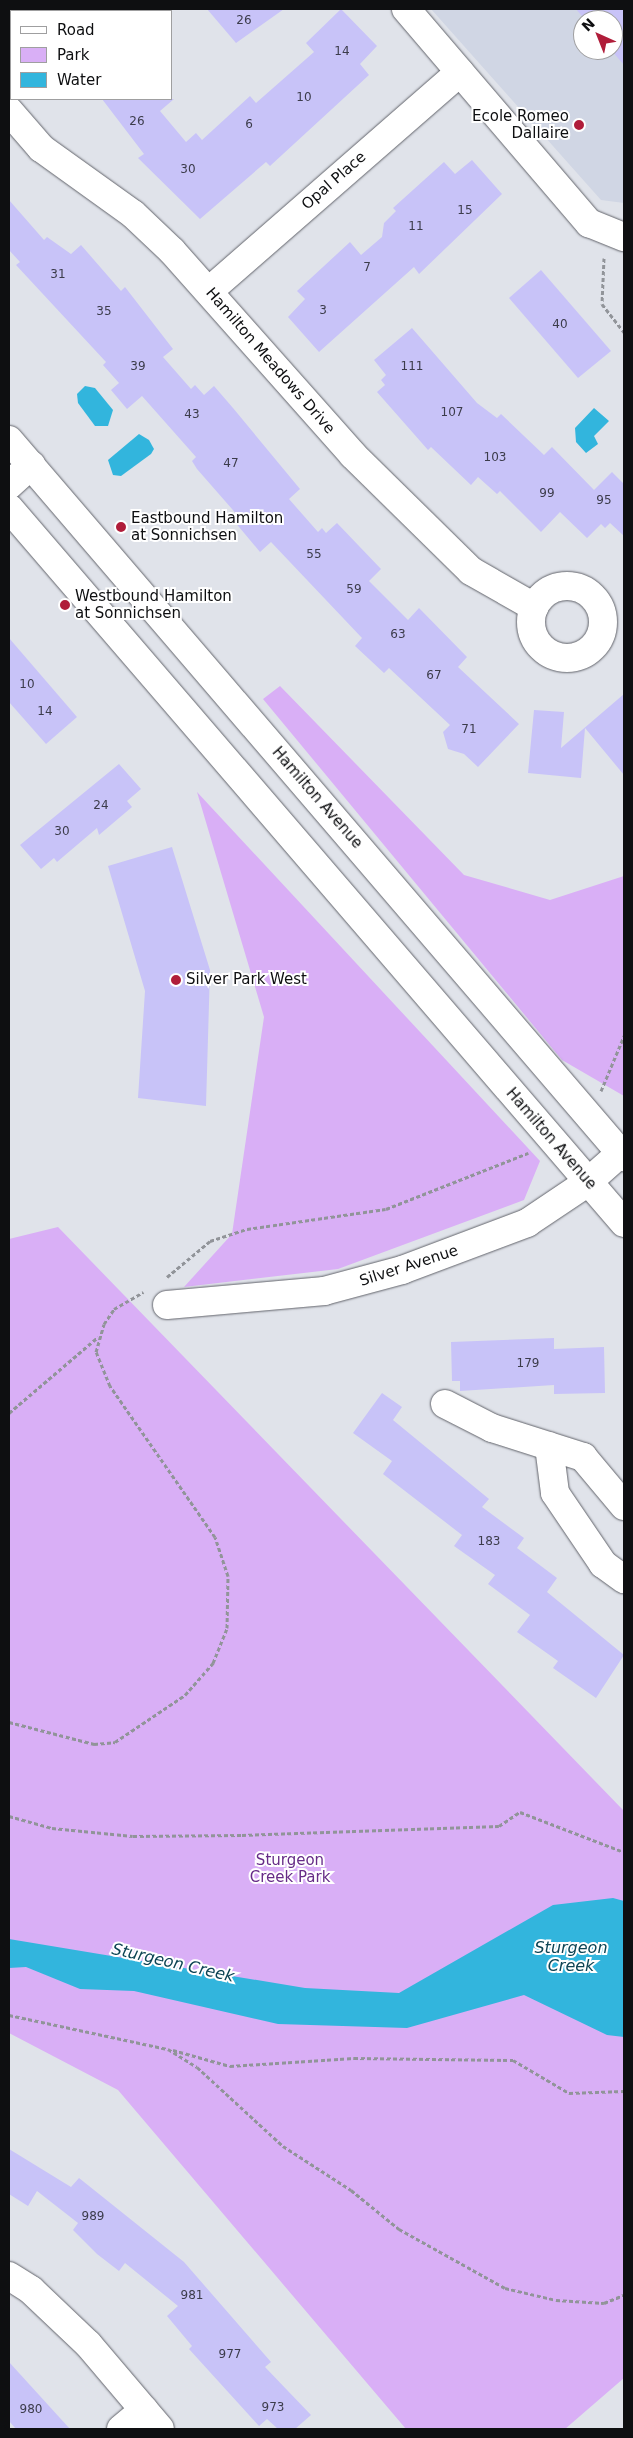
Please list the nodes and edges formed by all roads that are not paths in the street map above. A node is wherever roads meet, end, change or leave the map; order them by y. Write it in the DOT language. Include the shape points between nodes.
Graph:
graph roads {
  1 [pos="406,9"];
  2 [pos="460,72"];
  3 [pos="9,111"];
  4 [pos="616,235"];
  5 [pos="209,291"];
  6 [pos="9,440"];
  7 [pos="31,465"];
  8 [pos="9,485"];
  9 [pos="9,508"];
  10 [pos="534,607"];
  11 [pos="623,1153"];
  12 [pos="588,1182"];
  13 [pos="624,1223"];
  14 [pos="159,1293"];
  15 [pos="445,1404"];
  16 [pos="549,1446"];
  17 [pos="624,1506"];
  18 [pos="624,1579"];
  19 [pos="9,2276"];
  20 [pos="152,2420"];
  21 [pos="121,2429"];
  1 -- 2 [label="street"];
  2 -- 4 [label="street" via="570,202"];
  2 -- 5 [label="street, Opal Place"];
  3 -- 5 [label="street, Hamilton Meadows Drive" via="41,148 133,214"];
  5 -- 10 [label="street, Hamilton Meadows Drive" via="353,455 472,571"];
  6 -- 7 [label="street, Hamilton Avenue"];
  7 -- 8 [label="street"];
  7 -- 11 [label="street, Hamilton Avenue"];
  9 -- 12 [label="street, Hamilton Avenue"];
  11 -- 12 [label="street, Silver Avenue"];
  12 -- 13 [label="street, Hamilton Avenue"];
  12 -- 14 [label="street, Silver Avenue" via="527,1222 365,1281 281,1297"];
  15 -- 16 [label="street" via="492,1428"];
  16 -- 17 [label="street" via="590,1462"];
  16 -- 18 [label="street" via="555,1493 603,1564"];
  19 -- 20 [label="street" via="31,2290 88,2344"];
  20 -- 21 [label="street"];
}
